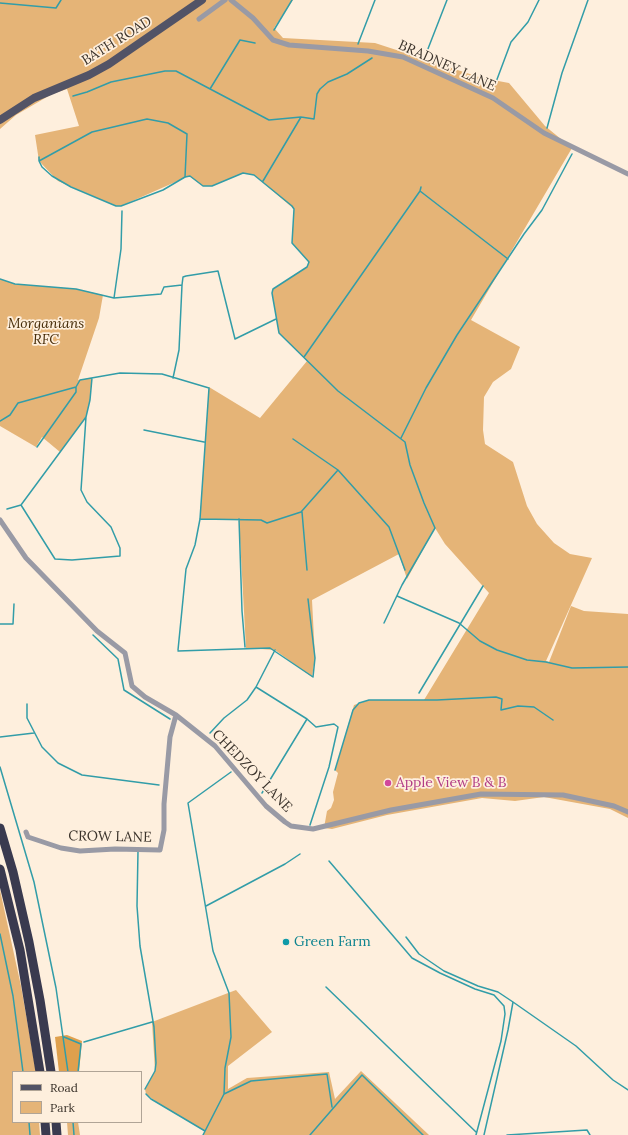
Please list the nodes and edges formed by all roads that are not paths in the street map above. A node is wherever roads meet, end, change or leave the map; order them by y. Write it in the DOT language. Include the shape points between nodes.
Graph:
graph roads {
  1 [pos="202,0"];
  2 [pos="226,0"];
  3 [pos="231,0"];
  4 [pos="199,19"];
  5 [pos="0,120"];
  6 [pos="628,174"];
  7 [pos="0,520"];
  8 [pos="176,715"];
  9 [pos="628,812"];
  10 [pos="0,828"];
  11 [pos="26,832"];
  12 [pos="0,869"];
  13 [pos="40,1071"];
  14 [pos="51,1071"];
  15 [pos="45,1123"];
  16 [pos="56,1123"];
  17 [pos="46,1135"];
  18 [pos="57,1135"];
  1 -- 5 [label="main road, BATH ROAD" via="114,61 89,75 34,98"];
  2 -- 4 [label="street"];
  3 -- 6 [label="street, BRADNEY LANE" via="253,18 272,40 289,45 322,46 403,57 493,98 544,133"];
  7 -- 8 [label="street, CHEDZOY LANE" via="26,558 98,631 125,653 132,686 145,697"];
  8 -- 9 [label="street, CHEDZOY LANE" via="215,746 266,806 285,822 298,828 318,828 391,810 480,794 563,795 614,806"];
  8 -- 11 [label="street, CROW LANE" via="170,737 164,830 160,850 80,851 28,838"];
  10 -- 14 [label="highway" via="29,942"];
  12 -- 13 [label="highway" via="20,950"];
  15 -- 17 [label="highway"];
  16 -- 18 [label="highway"];
}
